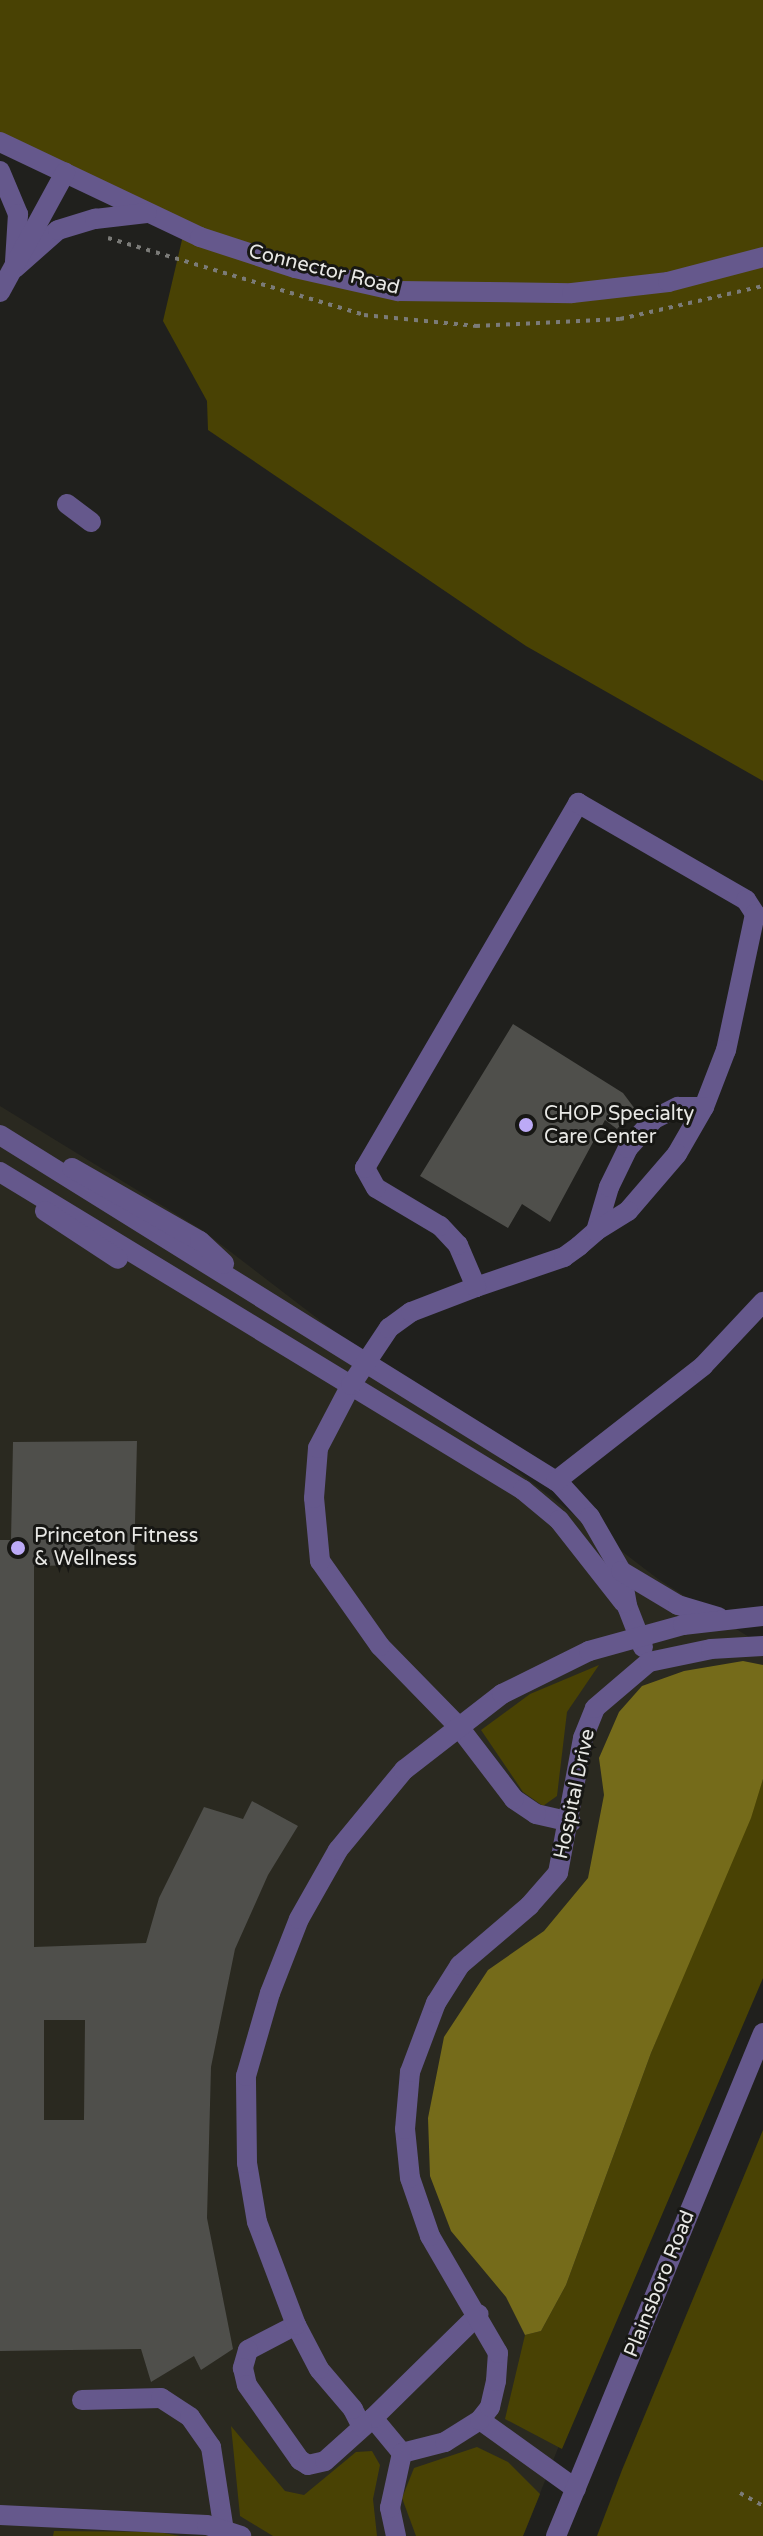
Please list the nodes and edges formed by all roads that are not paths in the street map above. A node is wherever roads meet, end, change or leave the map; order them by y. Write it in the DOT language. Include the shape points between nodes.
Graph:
graph roads {
  1 [pos="0,142"];
  2 [pos="0,171"];
  3 [pos="65,173"];
  4 [pos="147,213"];
  5 [pos="763,257"];
  6 [pos="15,268"];
  7 [pos="0,292"];
  8 [pos="67,504"];
  9 [pos="91,522"];
  10 [pos="704,1107"];
  11 [pos="0,1135"];
  12 [pos="1,1173"];
  13 [pos="596,1231"];
  14 [pos="476,1287"];
  15 [pos="763,1302"];
  16 [pos="365,1362"];
  17 [pos="351,1385"];
  18 [pos="556,1481"];
  19 [pos="621,1571"];
  20 [pos="627,1606"];
  21 [pos="763,1616"];
  22 [pos="722,1618"];
  23 [pos="639,1636"];
  24 [pos="763,1646"];
  25 [pos="649,1662"];
  26 [pos="459,1727"];
  27 [pos="571,1822"];
  28 [pos="763,2033"];
  29 [pos="479,2314"];
  30 [pos="296,2325"];
  31 [pos="82,2400"];
  32 [pos="480,2420"];
  33 [pos="368,2422"];
  34 [pos="402,2453"];
  35 [pos="576,2489"];
  36 [pos="0,2515"];
  37 [pos="232,2533"];
  38 [pos="396,2536"];
  39 [pos="556,2536"];
  1 -- 3 [label="street, Connector Road"];
  2 -- 6 [label="street" via="18,214"];
  3 -- 4 [label="street, Connector Road"];
  3 -- 6 [label="street"];
  4 -- 5 [label="street, Connector Road" via="282,263 398,291 572,293 668,282"];
  4 -- 6 [label="street" via="58,230"];
  6 -- 7 [label="street"];
  8 -- 9 [label="street"];
  10 -- 13 [label="street" via="677,1154 628,1211"];
  10 -- 13 [label="street" via="678,1107 654,1119 628,1148"];
  10 -- 14 [label="street" via="726,1050 755,914 746,900 578,803 365,1168 376,1188 440,1226 458,1245"];
  11 -- 16 [label="street"];
  12 -- 17 [label="street"];
  13 -- 14 [label="street" via="564,1257"];
  14 -- 16 [label="street" via="411,1312 389,1328"];
  15 -- 18 [label="street" via="703,1366"];
  16 -- 17 [label="street"];
  16 -- 18 [label="street"];
  17 -- 20 [label="street" via="523,1490 559,1520"];
  17 -- 26 [label="street" via="318,1448 314,1498 320,1561 380,1646"];
  18 -- 19 [label="street" via="590,1517"];
  19 -- 20 [label="street"];
  19 -- 22 [label="street" via="678,1605"];
  20 -- 23 [label="street"];
  21 -- 22 [label="street"];
  22 -- 23 [label="street"];
  23 -- 25 [label="street"];
  23 -- 26 [label="street" via="589,1651 502,1694"];
  24 -- 25 [label="street" via="711,1649"];
  25 -- 27 [label="street, Hospital Drive" via="595,1708 583,1738"];
  26 -- 27 [label="street" via="514,1799 536,1814"];
  26 -- 30 [label="street" via="404,1770 338,1850 299,1919 246,2076 247,2163 257,2222"];
  27 -- 29 [label="street, Hospital Drive" via="558,1873 529,1906 460,1965 436,2003 410,2072 405,2129 410,2178 430,2236"];
  28 -- 35 [label="street, Plainsboro Road"];
  29 -- 32 [label="street, Hospital Drive" via="498,2353 490,2407"];
  29 -- 33 [label="street"];
  30 -- 33 [label="street" via="319,2369"];
  30 -- 33 [label="street" via="248,2350 243,2368 247,2385 308,2465 325,2461"];
  31 -- 37 [label="street" via="161,2398 190,2417 211,2447"];
  32 -- 34 [label="street" via="445,2442"];
  32 -- 35 [label="street"];
  33 -- 34 [label="street"];
  34 -- 38 [label="street" via="390,2508"];
  35 -- 39 [label="street, Plainsboro Road"];
  36 -- 37 [label="street" via="207,2525"];
}
